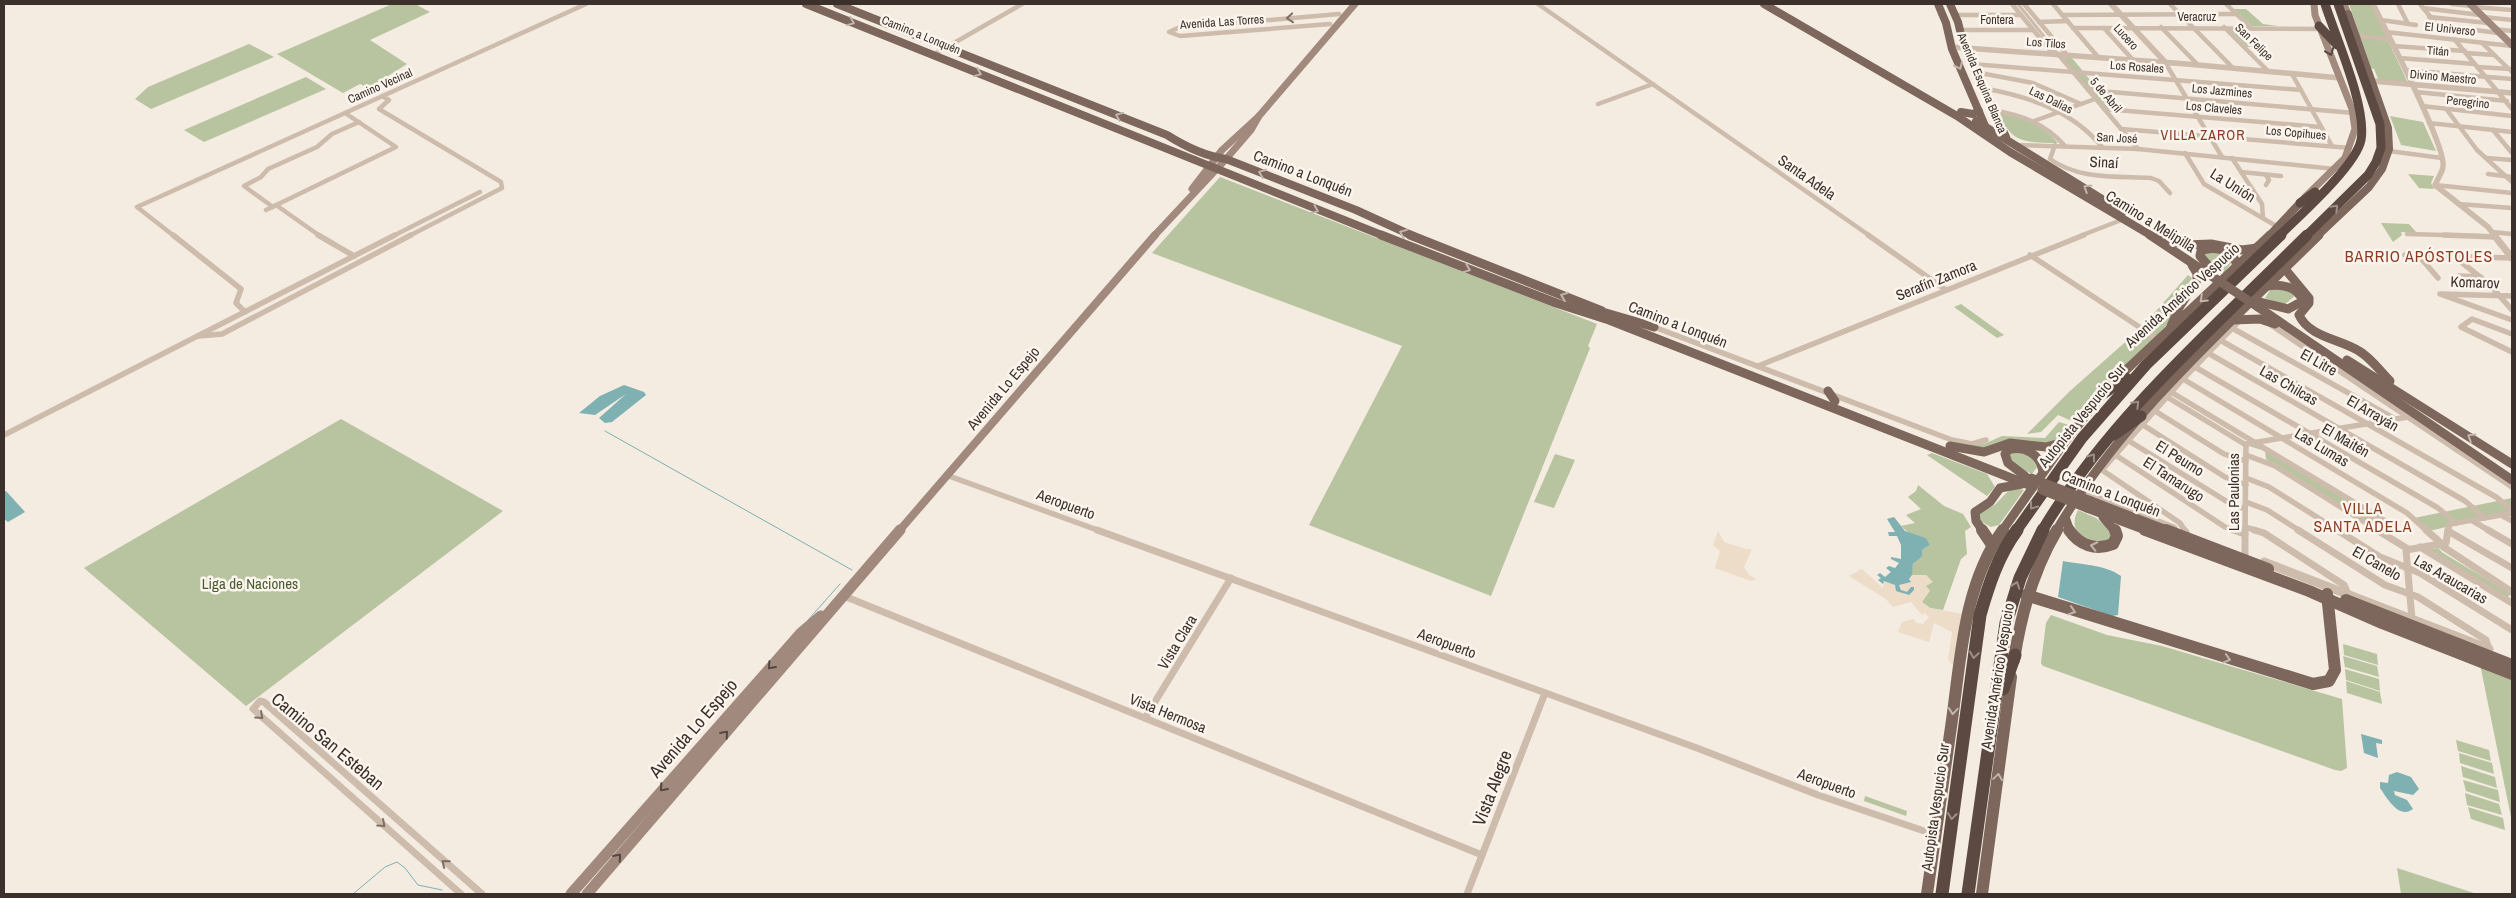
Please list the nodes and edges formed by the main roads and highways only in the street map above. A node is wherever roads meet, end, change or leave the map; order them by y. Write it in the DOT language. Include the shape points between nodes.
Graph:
graph roads {
  1 [pos="808,4"];
  2 [pos="837,4"];
  3 [pos="1348,4"];
  4 [pos="1355,4"];
  5 [pos="1764,4"];
  6 [pos="1773,4"];
  7 [pos="1938,4"];
  8 [pos="1950,4"];
  9 [pos="2314,4"];
  10 [pos="2326,4"];
  11 [pos="2341,4"];
  12 [pos="2471,5"];
  13 [pos="2314,12"];
  14 [pos="2348,14"];
  15 [pos="2320,28"];
  16 [pos="2511,44"];
  17 [pos="1313,49"];
  18 [pos="2341,51"];
  19 [pos="2340,78"];
  20 [pos="1979,111"];
  21 [pos="1961,112"];
  22 [pos="1259,116"];
  23 [pos="1986,128"];
  24 [pos="1159,132"];
  25 [pos="1144,141"];
  26 [pos="1996,143"];
  27 [pos="2014,144"];
  28 [pos="1217,158"];
  29 [pos="1226,159"];
  30 [pos="1213,168"];
  31 [pos="2335,169"];
  32 [pos="2334,181"];
  33 [pos="1294,185"];
  34 [pos="1282,196"];
  35 [pos="2300,203"];
  36 [pos="2158,235"];
  37 [pos="2258,248"];
  38 [pos="2186,259"];
  39 [pos="2237,267"];
  40 [pos="2285,269"];
  41 [pos="2215,274"];
  42 [pos="2267,286"];
  43 [pos="2259,304"];
  44 [pos="1606,313"];
  45 [pos="2232,324"];
  46 [pos="1654,327"];
  47 [pos="2168,331"];
  48 [pos="2362,353"];
  49 [pos="2335,360"];
  50 [pos="2354,364"];
  51 [pos="2146,365"];
  52 [pos="1828,391"];
  53 [pos="2384,393"];
  54 [pos="2103,394"];
  55 [pos="2407,396"];
  56 [pos="1835,401"];
  57 [pos="1855,420"];
  58 [pos="2142,421"];
  59 [pos="1902,435"];
  60 [pos="2104,441"];
  61 [pos="2065,442"];
  62 [pos="1950,446"];
  63 [pos="2512,464"];
  64 [pos="1984,467"];
  65 [pos="2102,470"];
  66 [pos="2043,472"];
  67 [pos="2093,477"];
  68 [pos="2512,480"];
  69 [pos="2028,481"];
  70 [pos="1998,489"];
  71 [pos="2089,506"];
  72 [pos="2065,517"];
  73 [pos="1978,526"];
  74 [pos="2002,529"];
  75 [pos="1992,545"];
  76 [pos="2026,595"];
  77 [pos="844,596"];
  78 [pos="2327,596"];
  79 [pos="2489,649"];
  80 [pos="2014,655"];
  81 [pos="2512,658"];
  82 [pos="2512,665"];
  83 [pos="2512,674"];
  84 [pos="1991,736"];
  85 [pos="572,892"];
  86 [pos="587,894"];
  87 [pos="1927,894"];
  88 [pos="1942,894"];
  89 [pos="1968,894"];
  90 [pos="1982,894"];
  1 -- 25 [label="main road, Camino a Lonquén, one-way"];
  24 -- 2 [label="main road, Camino a Lonquén, one-way"];
  3 -- 17 [label="main road, Avenida Lo Espejo"];
  4 -- 17 [label="main road, Avenida Lo Espejo"];
  5 -- 26 [label="main road, Camino a Melipilla" via="1952,113"];
  6 -- 21 [label="main road, Camino a Melipilla"];
  7 -- 20 [label="main road, Avenida Esquina Blanca, one-way"];
  8 -- 27 [label="main road, Avenida Esquina Blanca" via="1964,47 2001,131"];
  9 -- 13 [label="main road, Avenida Américo Vespucio"];
  10 -- 18 [label="highway, Autopista Vespucio Sur"];
  11 -- 14 [label="highway"];
  60 -- 11 [label="highway, one-way" via="2138,402 2362,181 2377,161 2382,141 2380,124"];
  12 -- 16 [label="main road"];
  13 -- 15 [label="main road, Avenida Américo Vespucio"];
  14 -- 40 [label="main road, Avenida Américo Vespucio" via="2388,128 2389,151 2382,170 2370,186"];
  15 -- 18 [label="highway"];
  15 -- 19 [label="main road, Avenida Américo Vespucio, one-way"];
  17 -- 22 [label="main road, Avenida Lo Espejo"];
  18 -- 32 [label="highway, Autopista Vespucio Sur" via="2360,107 2363,132 2356,155"];
  19 -- 31 [label="main road, Avenida Américo Vespucio" via="2354,113 2355,129 2350,148"];
  20 -- 21 [label="main road" via="1973,114"];
  20 -- 23 [label="main road, Avenida Esquina Blanca"];
  21 -- 23 [label="main road, Camino a Melipilla"];
  22 -- 28 [label="main road, Avenida Lo Espejo"];
  22 -- 29 [label="main road, Avenida Lo Espejo"];
  23 -- 26 [label="main road, Avenida Esquina Blanca"];
  23 -- 27 [label="main road, Camino a Melipilla"];
  24 -- 25 [label="main road" via="1144,133"];
  24 -- 28 [label="main road, Camino a Lonquén" via="1185,147"];
  25 -- 30 [label="main road, Camino a Lonquén"];
  26 -- 38 [label="main road, Camino a Melipilla"];
  36 -- 27 [label="main road, Camino a Melipilla, one-way"];
  28 -- 29 [label="main road, Camino a Lonquén"];
  28 -- 30 [label="main road, Avenida Lo Espejo"];
  29 -- 30 [label="main road, Avenida Lo Espejo"];
  33 -- 29 [label="main road, Camino a Lonquén, one-way"];
  30 -- 34 [label="main road, Camino a Lonquén"];
  30 -- 77 [label="main road, Avenida Lo Espejo"];
  31 -- 35 [label="main road, Avenida Américo Vespucio"];
  32 -- 35 [label="highway"];
  32 -- 51 [label="highway, Autopista Vespucio Sur"];
  33 -- 34 [label="main road" via="1297,194"];
  44 -- 33 [label="main road, Camino a Lonquén, one-way" via="1397,230"];
  34 -- 59 [label="main road, Camino a Lonquén, one-way"];
  35 -- 37 [label="main road, Avenida Américo Vespucio"];
  36 -- 37 [label="main road" via="2185,245 2211,244 2242,250"];
  36 -- 41 [label="main road, Camino a Melipilla"];
  37 -- 39 [label="main road, Avenida Américo Vespucio"];
  38 -- 41 [label="main road, Camino a Melipilla"];
  38 -- 47 [label="main road" via="2198,279"];
  39 -- 41 [label="main road" via="2229,253 2209,248 2202,250 2200,254"];
  39 -- 47 [label="main road, Avenida Américo Vespucio, one-way"];
  40 -- 42 [label="main road, Avenida Américo Vespucio"];
  40 -- 48 [label="main road" via="2309,298 2309,303 2299,315 2303,323"];
  41 -- 43 [label="main road, Camino a Melipilla, bridge"];
  42 -- 43 [label="main road" via="2290,288 2300,294 2303,301 2289,310"];
  42 -- 45 [label="main road, Avenida Américo Vespucio"];
  43 -- 49 [label="main road, Camino a Melipilla"];
  43 -- 50 [label="main road, Camino a Melipilla"];
  44 -- 46 [label="main road"];
  44 -- 56 [label="main road, Camino a Lonquén"];
  45 -- 53 [label="main road" via="2245,318 2272,322"];
  45 -- 58 [label="main road, Avenida Américo Vespucio" via="2177,375"];
  47 -- 54 [label="main road, Avenida Américo Vespucio" via="2128,366"];
  48 -- 50 [label="main road" via="2365,361"];
  48 -- 55 [label="main road"];
  49 -- 50 [label="main road"];
  49 -- 53 [label="main road, Camino a Melipilla"];
  50 -- 55 [label="main road, Camino a Melipilla"];
  51 -- 54 [label="highway"];
  51 -- 88 [label="highway, Autopista Vespucio Sur, one-way" via="2066,458 2012,535 1991,576 1979,623"];
  52 -- 56 [label="main road"];
  53 -- 68 [label="main road, Camino a Melipilla"];
  54 -- 61 [label="main road, Avenida Américo Vespucio"];
  63 -- 55 [label="main road, Camino a Melipilla, one-way"];
  56 -- 62 [label="main road, Camino a Lonquén"];
  57 -- 59 [label="main road"];
  58 -- 60 [label="highway"];
  58 -- 67 [label="main road, Avenida Américo Vespucio"];
  59 -- 64 [label="main road, Camino a Lonquén"];
  84 -- 60 [label="highway, one-way" via="2006,623 2022,570 2049,518"];
  61 -- 62 [label="main road" via="2046,448 2010,443 1984,452"];
  61 -- 66 [label="main road, Avenida Américo Vespucio"];
  62 -- 69 [label="main road, Camino a Lonquén"];
  64 -- 69 [label="main road, Camino a Lonquén"];
  64 -- 70 [label="main road" via="1995,479"];
  65 -- 67 [label="main road"];
  66 -- 69 [label="main road" via="2041,461 2031,452 2016,448 2008,450 2006,460"];
  66 -- 74 [label="main road, Avenida Américo Vespucio"];
  67 -- 72 [label="main road, Avenida Américo Vespucio"];
  69 -- 70 [label="main road"];
  69 -- 71 [label="main road, Camino a Lonquén, bridge"];
  70 -- 73 [label="main road" via="1990,502 1975,512"];
  71 -- 72 [label="main road, one-way" via="2114,527 2118,536 2114,544 2100,547 2080,541 2068,530"];
  71 -- 78 [label="main road, Camino a Lonquén"];
  72 -- 76 [label="main road, Avenida Américo Vespucio" via="2044,552"];
  73 -- 74 [label="main road"];
  73 -- 75 [label="main road"];
  74 -- 75 [label="main road, Avenida Américo Vespucio"];
  75 -- 87 [label="main road, Avenida Américo Vespucio, one-way" via="1977,581 1965,629"];
  76 -- 78 [label="main road, one-way" via="2313,684 2329,681 2335,670"];
  76 -- 80 [label="main road, Avenida Américo Vespucio"];
  77 -- 85 [label="main road, Avenida Lo Espejo, one-way" via="800,633"];
  86 -- 77 [label="main road, Avenida Lo Espejo, one-way"];
  78 -- 82 [label="main road, Camino a Lonquén"];
  78 -- 83 [label="main road, Camino a Lonquén" via="2389,626"];
  79 -- 81 [label="main road"];
  80 -- 84 [label="highway"];
  90 -- 80 [label="main road, Avenida Américo Vespucio, one-way"];
  84 -- 89 [label="highway"];
}
